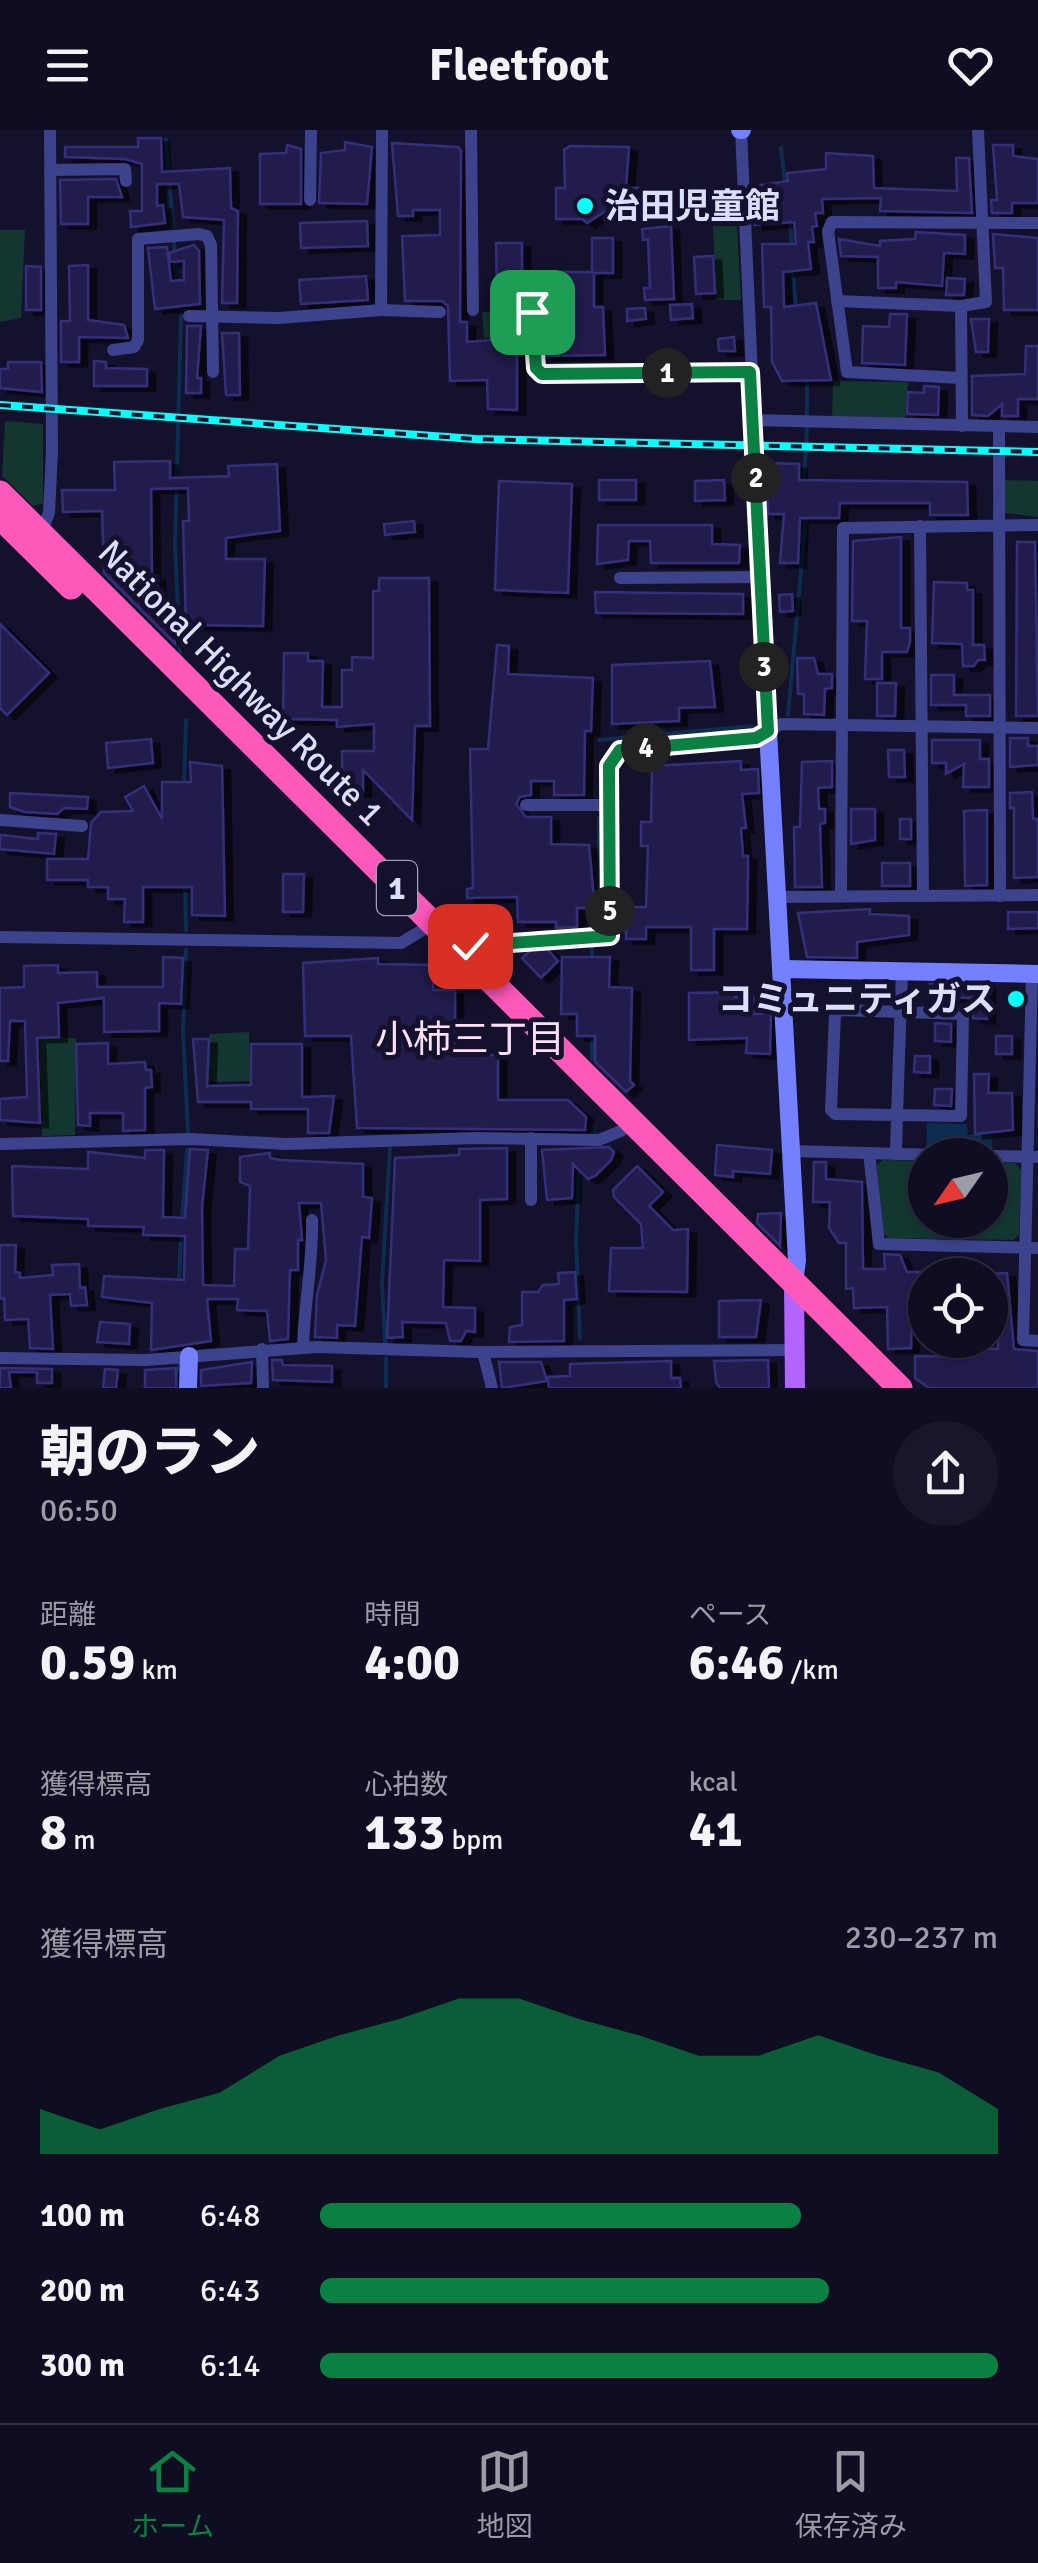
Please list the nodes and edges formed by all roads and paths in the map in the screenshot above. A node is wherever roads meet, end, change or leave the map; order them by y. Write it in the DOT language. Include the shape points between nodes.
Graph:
graph roads {
  1 [pos="50,130"];
  2 [pos="310,130"];
  3 [pos="382,130"];
  4 [pos="472,130"];
  5 [pos="741,130"];
  6 [pos="978,130"];
  7 [pos="50,170"];
  8 [pos="126,181"];
  9 [pos="310,200"];
  10 [pos="983,223"];
  11 [pos="1038,223"];
  12 [pos="837,301"];
  13 [pos="960,306"];
  14 [pos="381,310"];
  15 [pos="473,310"];
  16 [pos="440,312"];
  17 [pos="532,312"];
  18 [pos="190,316"];
  19 [pos="212,316"];
  20 [pos="113,350"];
  21 [pos="213,372"];
  22 [pos="750,372"];
  23 [pos="962,378"];
  24 [pos="753,420"];
  25 [pos="962,426"];
  26 [pos="999,427"];
  27 [pos="1038,428"];
  28 [pos="0,493"];
  29 [pos="0,518"];
  30 [pos="998,524"];
  31 [pos="1038,525"];
  32 [pos="920,526"];
  33 [pos="35,539"];
  34 [pos="760,577"];
  35 [pos="620,578"];
  36 [pos="841,726"];
  37 [pos="922,726"];
  38 [pos="1002,728"];
  39 [pos="1038,728"];
  40 [pos="768,731"];
  41 [pos="526,805"];
  42 [pos="609,805"];
  43 [pos="0,820"];
  44 [pos="82,826"];
  45 [pos="1038,895"];
  46 [pos="841,896"];
  47 [pos="922,896"];
  48 [pos="1000,896"];
  49 [pos="779,897"];
  50 [pos="421,931"];
  51 [pos="0,937"];
  52 [pos="460,950"];
  53 [pos="783,969"];
  54 [pos="902,971"];
  55 [pos="1035,974"];
  56 [pos="900,1012"];
  57 [pos="1034,1066"];
  58 [pos="897,1115"];
  59 [pos="621,1131"];
  60 [pos="531,1138"];
  61 [pos="0,1144"];
  62 [pos="792,1151"];
  63 [pos="869,1153"];
  64 [pos="896,1154"];
  65 [pos="908,1154"];
  66 [pos="1032,1157"];
  67 [pos="531,1200"];
  68 [pos="312,1220"];
  69 [pos="1032,1248"];
  70 [pos="794,1293"];
  71 [pos="1038,1341"];
  72 [pos="304,1348"];
  73 [pos="262,1350"];
  74 [pos="792,1350"];
  75 [pos="483,1352"];
  76 [pos="189,1356"];
  77 [pos="0,1358"];
  78 [pos="188,1388"];
  79 [pos="262,1388"];
  80 [pos="492,1388"];
  81 [pos="795,1388"];
  82 [pos="882,1388"];
  83 [pos="900,1388"];
  1 -- 7 [label="street"];
  2 -- 9 [label="street"];
  3 -- 14 [label="street"];
  4 -- 15 [label="street"];
  5 -- 22 [label="street"];
  6 -- 10 [label="street"];
  7 -- 8 [label="street" via="125,169"];
  7 -- 33 [label="street" via="52,451 49,513"];
  10 -- 11 [label="street"];
  10 -- 12 [label="street" via="832,222"];
  10 -- 13 [label="street" via="986,302"];
  12 -- 13 [label="street"];
  12 -- 23 [label="street" via="848,372"];
  13 -- 23 [label="street"];
  14 -- 16 [label="street"];
  14 -- 19 [label="street"];
  17 -- 22 [label="street" via="542,374"];
  18 -- 19 [label="street"];
  19 -- 20 [label="street" via="207,236 147,236 136,244 138,340 134,347"];
  19 -- 21 [label="street"];
  22 -- 24 [label="street"];
  23 -- 25 [label="street"];
  24 -- 25 [label="street"];
  24 -- 34 [label="street"];
  25 -- 26 [label="street"];
  26 -- 27 [label="street"];
  26 -- 30 [label="street"];
  28 -- 33 [label="highway, National Highway Route 1 / 1"];
  29 -- 33 [label="highway, National Highway Route 1 / 1"];
  30 -- 31 [label="street"];
  30 -- 32 [label="street"];
  30 -- 38 [label="street"];
  32 -- 36 [label="street" via="843,528"];
  32 -- 37 [label="street"];
  33 -- 50 [label="highway, National Highway Route 1 / 1"];
  33 -- 52 [label="highway, National Highway Route 1 / 1"];
  34 -- 35 [label="street"];
  34 -- 40 [label="street"];
  36 -- 37 [label="street"];
  36 -- 40 [label="street" via="782,724"];
  36 -- 46 [label="street"];
  37 -- 38 [label="street"];
  37 -- 47 [label="street"];
  38 -- 39 [label="street"];
  38 -- 48 [label="street"];
  40 -- 42 [label="street" via="756,738 620,750 609,766"];
  40 -- 49 [label="street"];
  41 -- 42 [label="street"];
  42 -- 52 [label="street" via="610,936 478,942"];
  43 -- 44 [label="street"];
  45 -- 48 [label="street"];
  46 -- 47 [label="street"];
  46 -- 49 [label="street"];
  47 -- 48 [label="street"];
  49 -- 53 [label="street"];
  50 -- 51 [label="street" via="402,942"];
  50 -- 59 [label="highway, National Highway Route 1 / 1"];
  52 -- 70 [label="highway, National Highway Route 1 / 1"];
  53 -- 54 [label="street"];
  53 -- 62 [label="street"];
  54 -- 55 [label="street"];
  54 -- 56 [label="street"];
  55 -- 57 [label="street"];
  56 -- 58 [label="street"];
  56 -- 58 [label="street" via="835,1014 831,1110"];
  56 -- 58 [label="street" via="963,1014 961,1116"];
  57 -- 66 [label="street"];
  58 -- 64 [label="street"];
  59 -- 60 [label="street" via="599,1140"];
  59 -- 70 [label="highway, National Highway Route 1 / 1"];
  60 -- 61 [label="street"];
  60 -- 67 [label="street"];
  62 -- 63 [label="street"];
  62 -- 70 [label="street"];
  63 -- 64 [label="street"];
  63 -- 69 [label="street" via="880,1244"];
  64 -- 65 [label="street"];
  66 -- 69 [label="street"];
  68 -- 72 [label="street"];
  69 -- 71 [label="street" via="1023,1340"];
  70 -- 74 [label="main road"];
  70 -- 82 [label="highway, National Highway Route 1 / 1"];
  70 -- 83 [label="highway, National Highway Route 1 / 1"];
  72 -- 73 [label="street"];
  72 -- 75 [label="street"];
  73 -- 76 [label="street"];
  73 -- 79 [label="street"];
  74 -- 75 [label="street"];
  74 -- 81 [label="main road"];
  75 -- 80 [label="street"];
  76 -- 77 [label="street"];
  76 -- 78 [label="street"];
}
